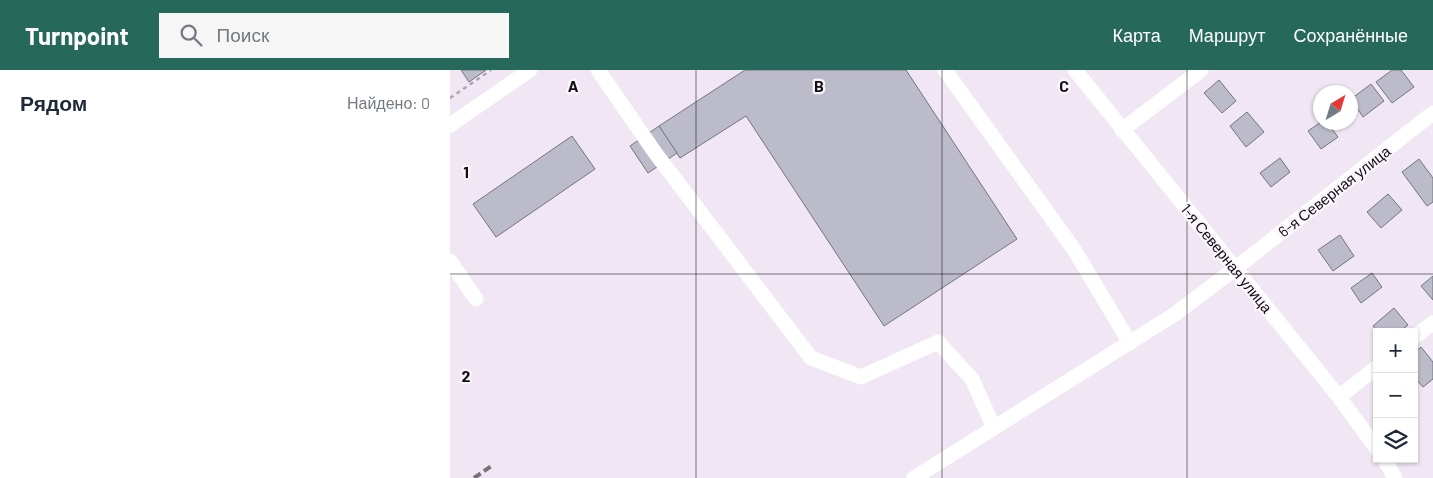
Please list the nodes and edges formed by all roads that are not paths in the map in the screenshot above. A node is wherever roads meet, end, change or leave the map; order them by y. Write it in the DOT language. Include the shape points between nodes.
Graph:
graph roads {
  1 [pos="530,70"];
  2 [pos="598,70"];
  3 [pos="945,70"];
  4 [pos="1075,70"];
  5 [pos="1201,70"];
  6 [pos="1433,114"];
  7 [pos="450,125"];
  8 [pos="1122,130"];
  9 [pos="450,261"];
  10 [pos="1236,268"];
  11 [pos="476,298"];
  12 [pos="1433,323"];
  13 [pos="1418,334"];
  14 [pos="1130,343"];
  15 [pos="1373,370"];
  16 [pos="1339,397"];
  17 [pos="994,428"];
  18 [pos="1373,444"];
  19 [pos="1386,463"];
  20 [pos="914,478"];
  21 [pos="1394,478"];
  1 -- 7 [label="street"];
  2 -- 17 [label="street" via="656,154 811,358 861,377 938,342 972,379"];
  3 -- 14 [label="street" via="1075,251"];
  4 -- 8 [label="street, 1-я Северная улица"];
  5 -- 8 [label="street"];
  6 -- 10 [label="street, 6-я Северная улица"];
  8 -- 10 [label="street, 1-я Северная улица"];
  9 -- 11 [label="street"];
  10 -- 14 [label="street, 6-я Северная улица"];
  10 -- 16 [label="street, 1-я Северная улица"];
  12 -- 13 [label="street"];
  14 -- 17 [label="street, 6-я Северная улица"];
  15 -- 16 [label="street"];
  16 -- 18 [label="street, 1-я Северная улица"];
  17 -- 20 [label="street, 6-я Северная улица"];
  19 -- 21 [label="street"];
}
